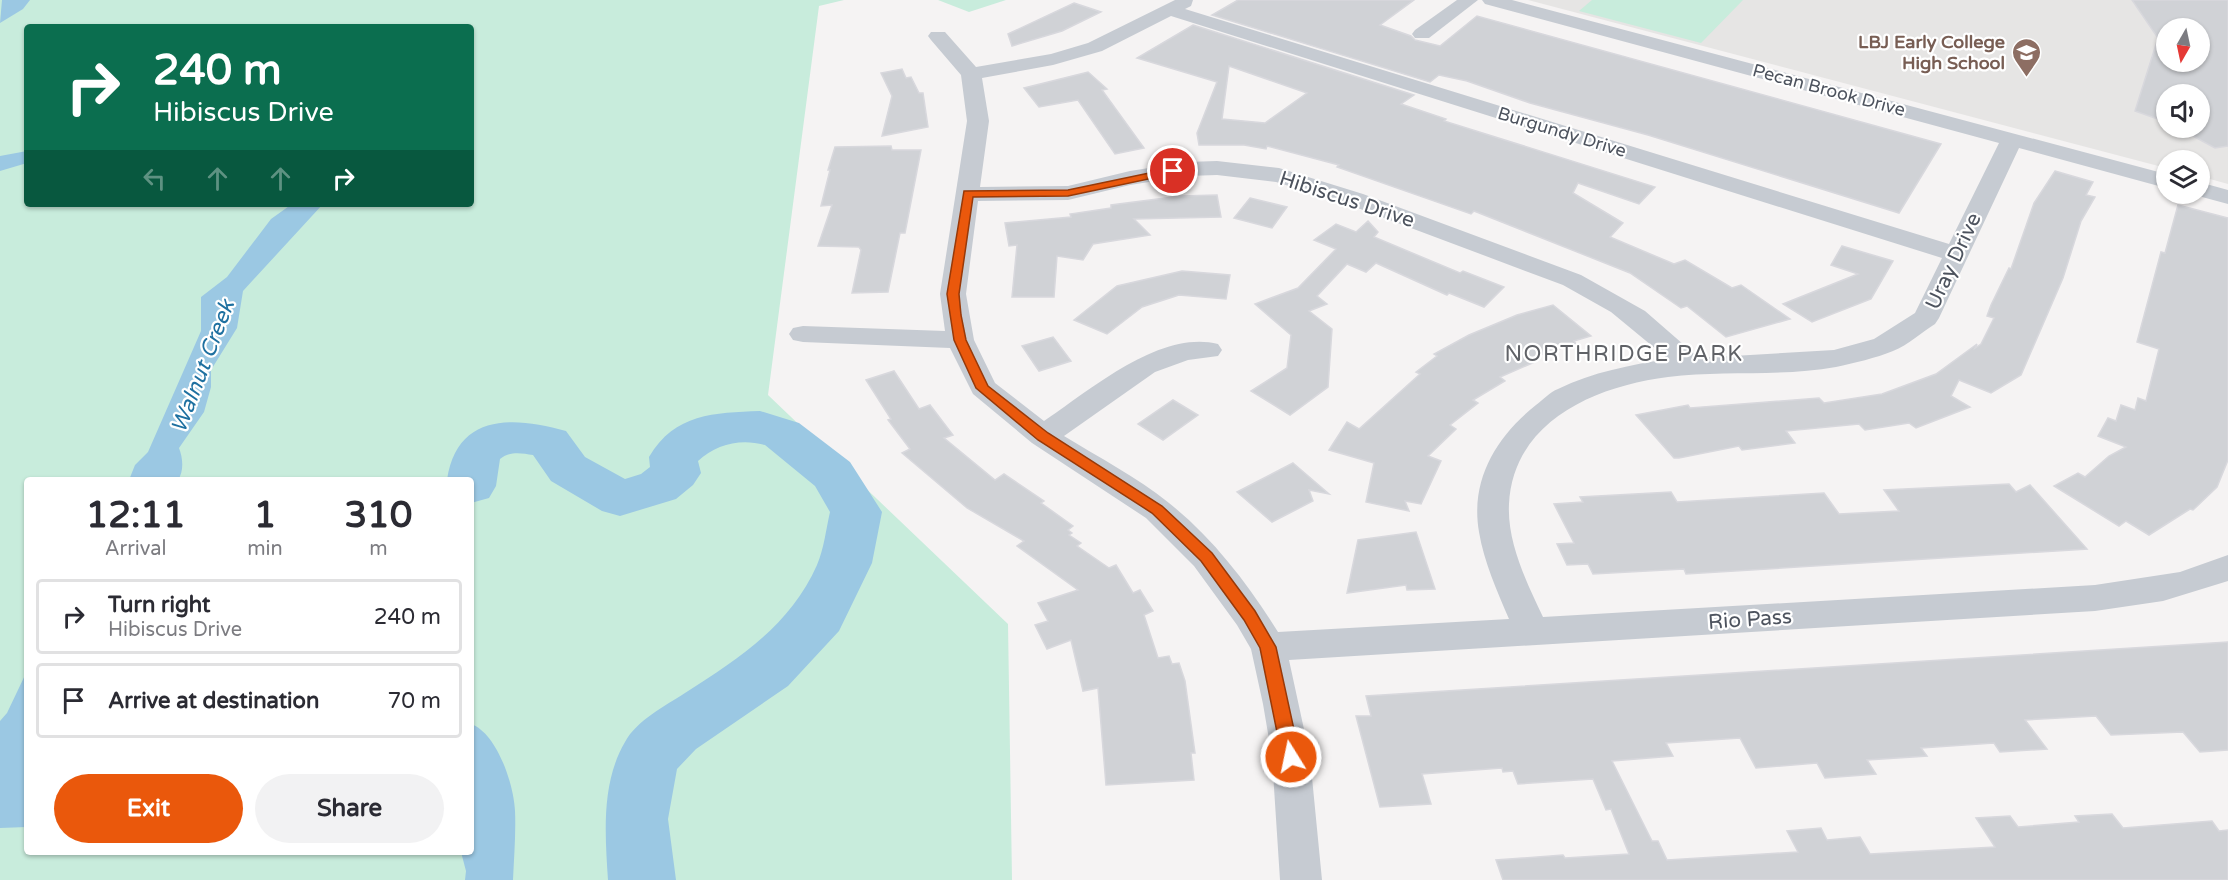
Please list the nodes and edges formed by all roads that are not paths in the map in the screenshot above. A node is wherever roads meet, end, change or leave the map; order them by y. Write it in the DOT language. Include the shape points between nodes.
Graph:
graph roads {
  1 [pos="1469,0"];
  2 [pos="1491,0"];
  3 [pos="1179,5"];
  4 [pos="1422,34"];
  5 [pos="938,36"];
  6 [pos="971,74"];
  7 [pos="2012,139"];
  8 [pos="2156,178"];
  9 [pos="2210,192"];
  10 [pos="968,194"];
  11 [pos="2228,197"];
  12 [pos="1955,254"];
  13 [pos="803,334"];
  14 [pos="960,340"];
  15 [pos="1208,350"];
  16 [pos="1690,366"];
  17 [pos="1043,436"];
  18 [pos="2228,567"];
  19 [pos="1533,633"];
  20 [pos="1268,647"];
  21 [pos="1301,880"];
  1 -- 4 [label="street"];
  2 -- 7 [label="street, Pecan Brook Drive"];
  3 -- 6 [label="street" via="1116,39 1076,53"];
  3 -- 12 [label="street, Burgundy Drive"];
  5 -- 6 [label="street"];
  6 -- 10 [label="street" via="978,121"];
  7 -- 8 [label="street, Pecan Brook Drive"];
  7 -- 12 [label="street, Uray Drive"];
  9 -- 11 [label="street"];
  10 -- 14 [label="street" via="953,294"];
  10 -- 16 [label="street, Hibiscus Drive" via="1068,193 1187,169 1279,175 1355,199 1606,295 1654,330"];
  12 -- 16 [label="street, Uray Drive" via="1926,318 1888,345 1833,358"];
  13 -- 14 [label="street"];
  14 -- 17 [label="street" via="983,388"];
  15 -- 17 [label="street" via="1184,352 1145,366"];
  16 -- 19 [label="street, Uray Drive" via="1615,377 1586,387 1541,412 1511,444 1494,487 1492,511 1504,569"];
  17 -- 20 [label="street" via="1157,510 1188,537 1230,589"];
  18 -- 19 [label="street, Rio Pass" via="2177,586 2096,598"];
  19 -- 20 [label="street, Rio Pass"];
  20 -- 21 [label="street" via="1291,757"];
}
